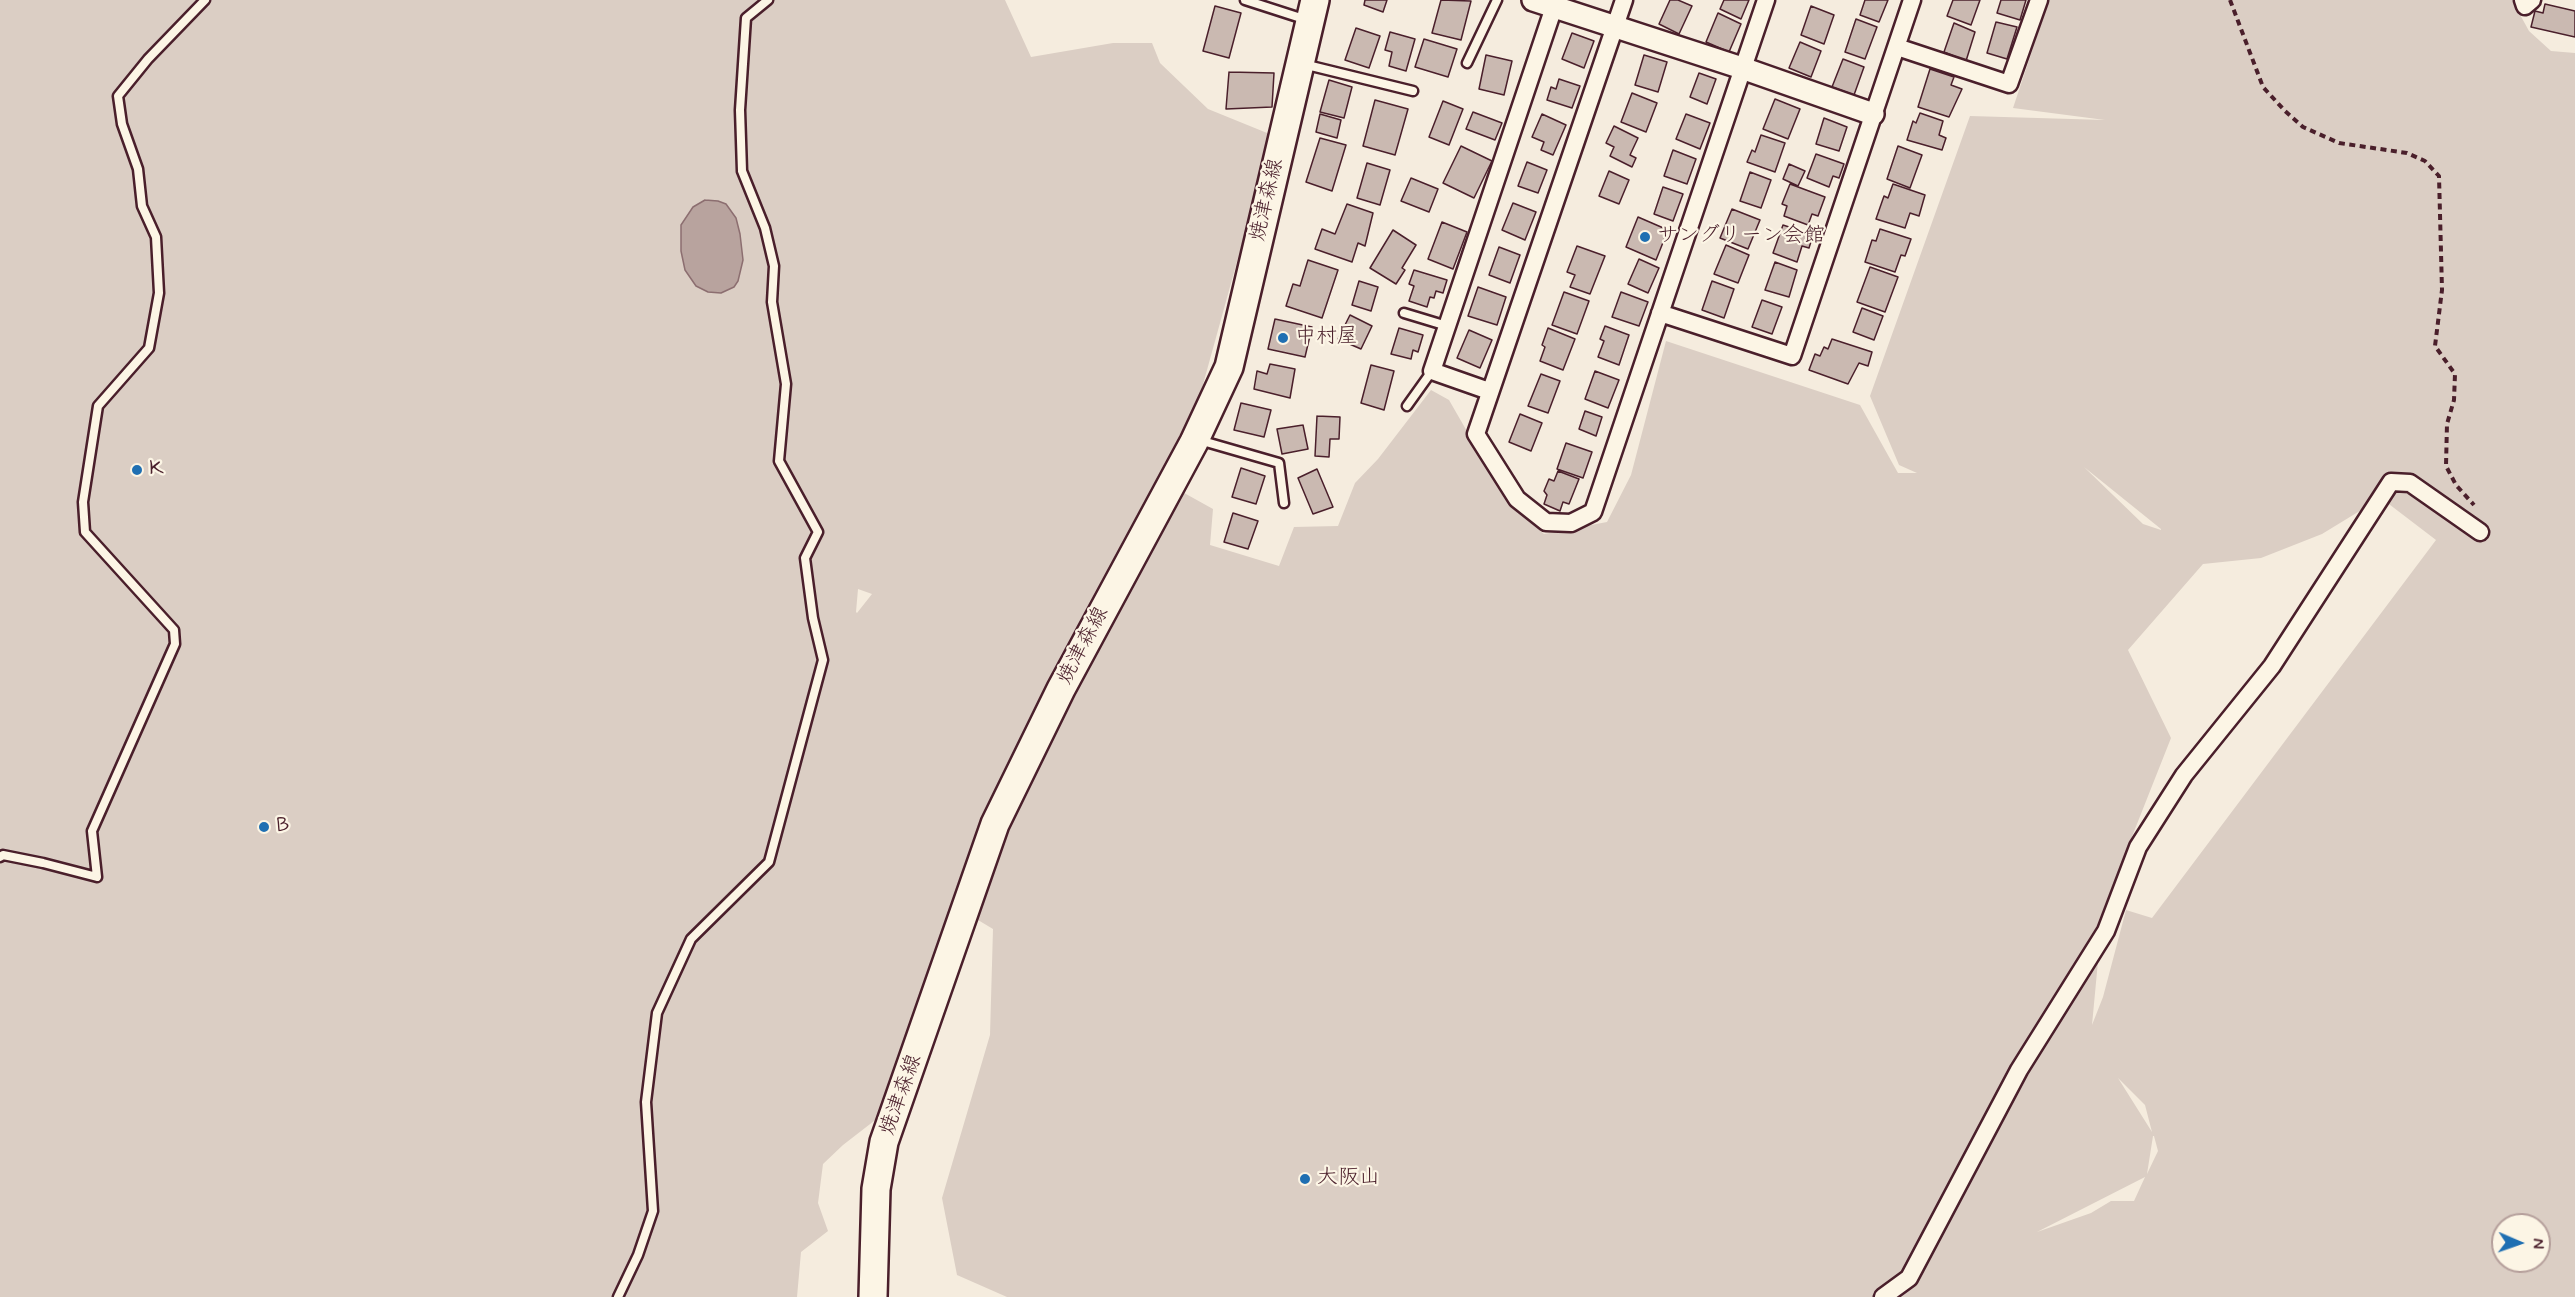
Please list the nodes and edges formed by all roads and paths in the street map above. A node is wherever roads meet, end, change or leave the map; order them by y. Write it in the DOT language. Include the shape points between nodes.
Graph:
graph roads {
  1 [pos="205,0"];
  2 [pos="768,0"];
  3 [pos="1245,0"];
  4 [pos="1497,0"];
  5 [pos="1533,0"];
  6 [pos="1624,0"];
  7 [pos="1766,0"];
  8 [pos="1912,0"];
  9 [pos="2039,0"];
  10 [pos="2230,0"];
  11 [pos="2523,0"];
  12 [pos="2532,0"];
  13 [pos="1554,7"];
  14 [pos="1313,11"];
  15 [pos="1616,25"];
  16 [pos="1897,47"];
  17 [pos="1299,63"];
  18 [pos="1467,63"];
  19 [pos="1742,68"];
  20 [pos="1413,90"];
  21 [pos="1873,114"];
  22 [pos="1404,313"];
  23 [pos="1660,313"];
  24 [pos="1447,326"];
  25 [pos="1432,370"];
  26 [pos="1489,391"];
  27 [pos="1407,406"];
  28 [pos="1196,439"];
  29 [pos="1284,503"];
  30 [pos="2480,532"];
  31 [pos="0,857"];
  32 [pos="618,1297"];
  33 [pos="873,1297"];
  34 [pos="1883,1297"];
  1 -- 31 [label="lane" via="118,96 122,124 138,169 142,206 156,237 159,293 149,348 98,406 83,502 85,532 174,630 175,644 92,831 97,877"];
  2 -- 32 [label="lane" via="746,18 740,110 742,171 765,228 774,266 772,302 786,384 779,460 818,532 804,558 823,660 769,861 691,939 657,1013 646,1102 652,1211 638,1255"];
  3 -- 14 [label="lane"];
  4 -- 18 [label="lane"];
  5 -- 13 [label="street"];
  6 -- 15 [label="street"];
  7 -- 19 [label="street"];
  8 -- 16 [label="street"];
  9 -- 16 [label="street" via="2009,84"];
  10 -- 30 [label="path" via="2263,87 2303,127 2339,143 2407,153 2425,161 2439,176 2442,290 2435,346 2455,374 2454,400 2447,424 2446,466 2456,485 2487,519"];
  11 -- 12 [label="street" via="2525,6"];
  13 -- 15 [label="street"];
  13 -- 24 [label="street"];
  14 -- 17 [label="main road, 焼津森線"];
  15 -- 19 [label="street"];
  15 -- 26 [label="street"];
  16 -- 21 [label="street"];
  17 -- 20 [label="lane"];
  17 -- 28 [label="main road, 焼津森線" via="1228,368"];
  19 -- 21 [label="street"];
  19 -- 23 [label="street"];
  21 -- 23 [label="street" via="1792,356"];
  22 -- 24 [label="lane"];
  23 -- 26 [label="street" via="1593,512 1571,523 1545,522 1517,499 1476,434"];
  24 -- 25 [label="street"];
  25 -- 26 [label="street"];
  25 -- 27 [label="lane"];
  28 -- 29 [label="lane" via="1279,463"];
  28 -- 33 [label="main road, 焼津森線" via="1061,689 995,824 884,1142 876,1189"];
  30 -- 34 [label="street" via="2410,483 2391,482 2272,666 2184,775 2138,847 2106,931 2019,1070 1909,1278"];
}
